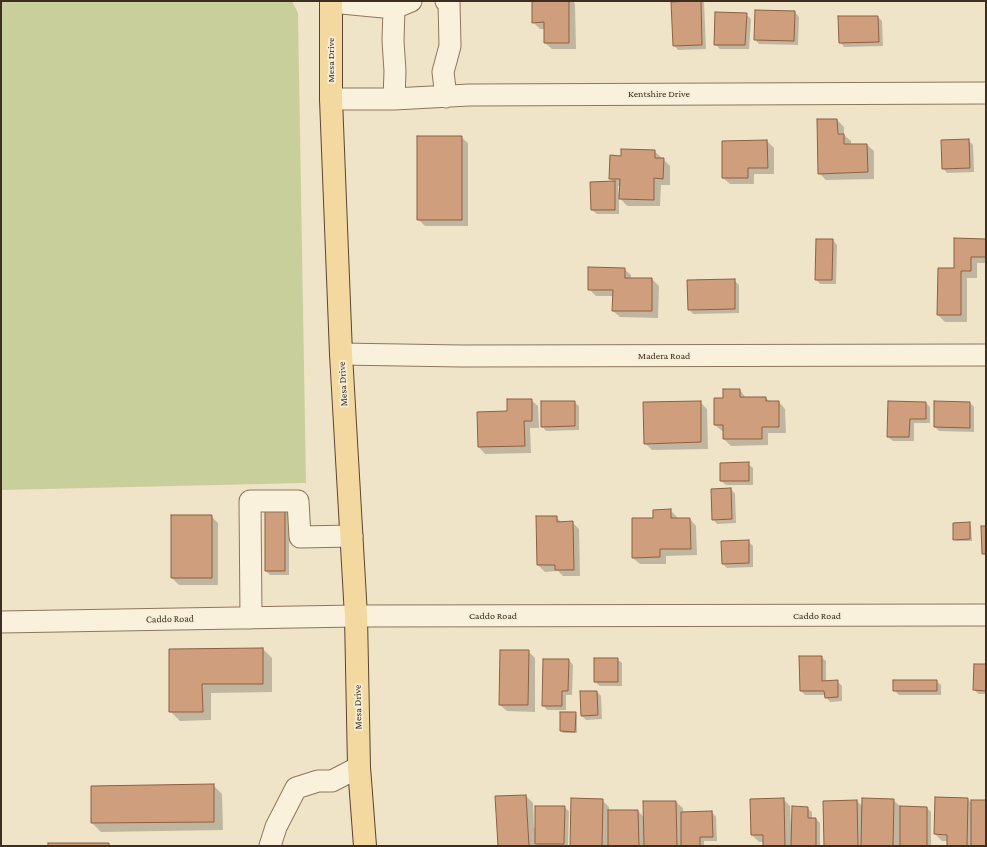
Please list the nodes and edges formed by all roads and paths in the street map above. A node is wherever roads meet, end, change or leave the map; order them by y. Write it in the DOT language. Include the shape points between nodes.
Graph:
graph roads {
  1 [pos="446,1"];
  2 [pos="331,2"];
  3 [pos="402,5"];
  4 [pos="986,93"];
  5 [pos="446,97"];
  6 [pos="331,99"];
  7 [pos="394,99"];
  8 [pos="341,354"];
  9 [pos="986,355"];
  10 [pos="352,536"];
  11 [pos="986,615"];
  12 [pos="356,616"];
  13 [pos="251,618"];
  14 [pos="1,622"];
  15 [pos="359,767"];
  16 [pos="270,846"];
  17 [pos="353,846"];
  18 [pos="365,846"];
  1 -- 5 [label="street" via="449,2 450,46 443,72"];
  2 -- 3 [label="street"];
  2 -- 6 [label="main road, Mesa Drive"];
  3 -- 7 [label="street" via="392,41"];
  4 -- 5 [label="street, Kentshire Drive"];
  5 -- 7 [label="street, Kentshire Drive"];
  6 -- 7 [label="street, Kentshire Drive"];
  6 -- 8 [label="main road, Mesa Drive"];
  8 -- 9 [label="street, Madera Road"];
  8 -- 10 [label="main road, Mesa Drive"];
  10 -- 12 [label="main road, Mesa Drive"];
  10 -- 13 [label="street" via="300,537 298,501 250,501"];
  11 -- 12 [label="street, Caddo Road"];
  12 -- 13 [label="street, Caddo Road"];
  12 -- 15 [label="main road, Mesa Drive"];
  13 -- 14 [label="street, Caddo Road"];
  15 -- 16 [label="street" via="332,781 318,781 296,788 276,827"];
  15 -- 17 [label="main road, Mesa Drive"];
  15 -- 18 [label="main road, Mesa Drive"];
}
